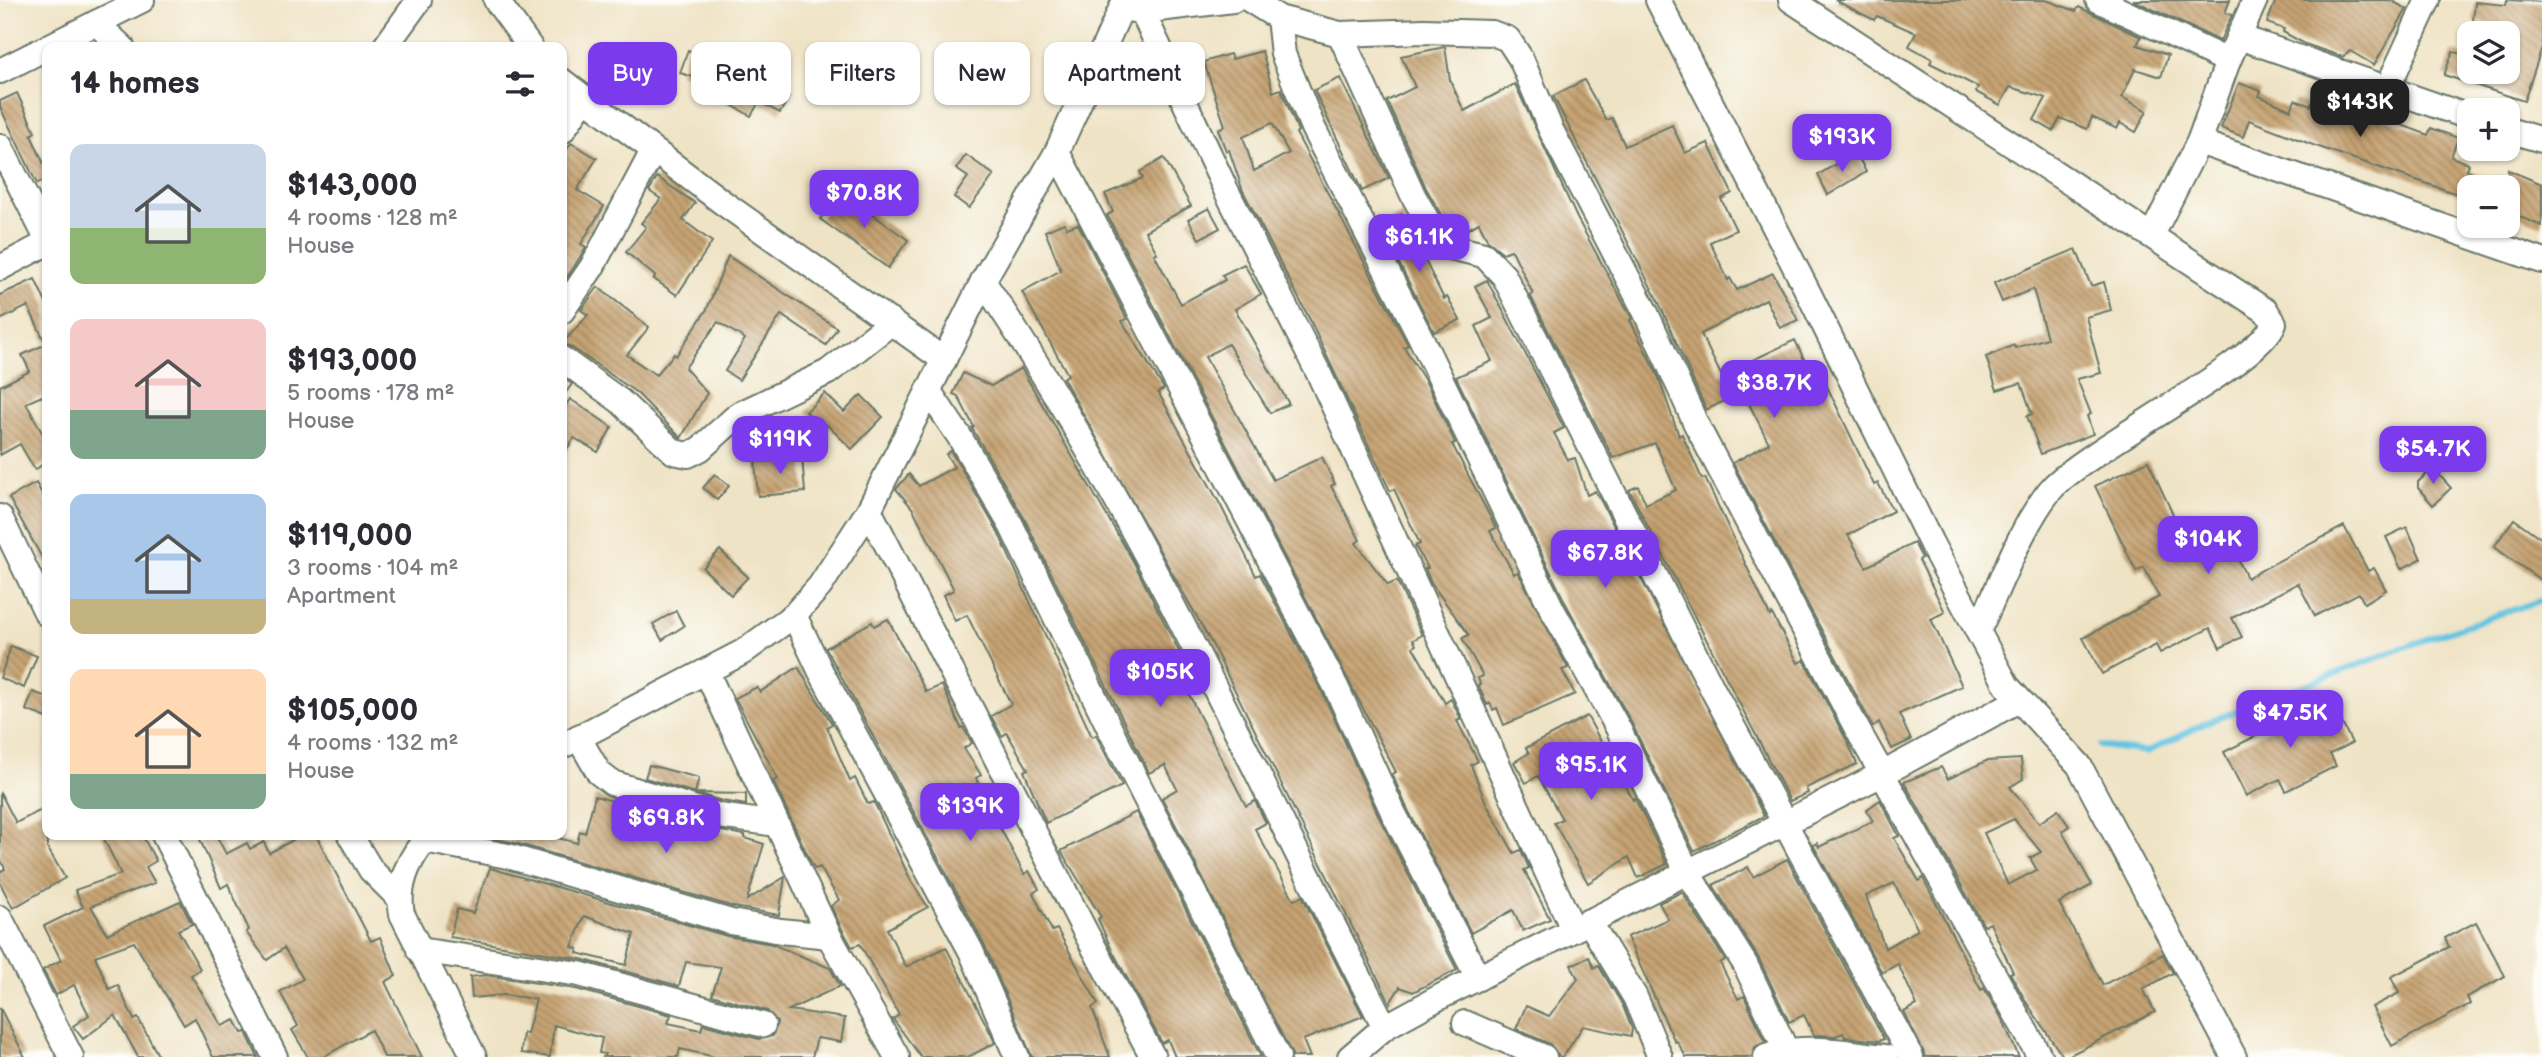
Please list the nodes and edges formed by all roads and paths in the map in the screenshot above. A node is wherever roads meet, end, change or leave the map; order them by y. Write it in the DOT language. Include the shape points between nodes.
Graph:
graph roads {
  1 [pos="142,0"];
  2 [pos="419,0"];
  3 [pos="496,0"];
  4 [pos="1234,0"];
  5 [pos="1250,0"];
  6 [pos="1658,0"];
  7 [pos="1791,0"];
  8 [pos="2098,0"];
  9 [pos="2255,0"];
  10 [pos="2428,0"];
  11 [pos="1130,7"];
  12 [pos="1279,19"];
  13 [pos="96,23"];
  14 [pos="1340,34"];
  15 [pos="2239,37"];
  16 [pos="58,42"];
  17 [pos="117,42"];
  18 [pos="389,42"];
  19 [pos="519,42"];
  20 [pos="42,50"];
  21 [pos="2228,61"];
  22 [pos="0,71"];
  23 [pos="567,84"];
  24 [pos="2386,91"];
  25 [pos="584,99"];
  26 [pos="2457,113"];
  27 [pos="567,124"];
  28 [pos="2520,134"];
  29 [pos="2542,140"];
  30 [pos="2199,142"];
  31 [pos="0,146"];
  32 [pos="653,151"];
  33 [pos="1057,152"];
  34 [pos="42,231"];
  35 [pos="2152,234"];
  36 [pos="42,244"];
  37 [pos="2542,261"];
  38 [pos="0,268"];
  39 [pos="983,281"];
  40 [pos="567,304"];
  41 [pos="891,323"];
  42 [pos="944,360"];
  43 [pos="567,363"];
  44 [pos="930,393"];
  45 [pos="869,510"];
  46 [pos="0,517"];
  47 [pos="42,604"];
  48 [pos="794,615"];
  49 [pos="1978,632"];
  50 [pos="707,673"];
  51 [pos="2017,701"];
  52 [pos="570,742"];
  53 [pos="1884,773"];
  54 [pos="1786,821"];
  55 [pos="776,824"];
  56 [pos="166,840"];
  57 [pos="353,840"];
  58 [pos="425,840"];
  59 [pos="440,840"];
  60 [pos="1688,873"];
  61 [pos="398,897"];
  62 [pos="0,918"];
  63 [pos="1581,925"];
  64 [pos="830,936"];
  65 [pos="419,950"];
  66 [pos="1478,978"];
  67 [pos="1465,1023"];
  68 [pos="763,1026"];
  69 [pos="1385,1027"];
  70 [pos="1652,1051"];
  71 [pos="1776,1053"];
  72 [pos="1273,1055"];
  73 [pos="71,1057"];
  74 [pos="275,1057"];
  75 [pos="474,1057"];
  76 [pos="897,1057"];
  77 [pos="1017,1057"];
  78 [pos="1153,1057"];
  79 [pos="1350,1057"];
  80 [pos="1544,1057"];
  81 [pos="1885,1057"];
  82 [pos="1910,1057"];
  83 [pos="2040,1057"];
  84 [pos="2234,1057"];
  1 -- 13 [label="street"];
  2 -- 18 [label="street"];
  3 -- 19 [label="street"];
  4 -- 11 [label="street"];
  5 -- 12 [label="street"];
  6 -- 49 [label="street"];
  7 -- 35 [label="street"];
  8 -- 21 [label="street"];
  9 -- 15 [label="street"];
  10 -- 24 [label="street"];
  11 -- 33 [label="street"];
  11 -- 63 [label="street" via="1320,376"];
  12 -- 14 [label="street"];
  12 -- 60 [label="street" via="1283,54 1313,128"];
  13 -- 16 [label="street"];
  13 -- 17 [label="street"];
  14 -- 53 [label="street" via="1492,33 1508,39 1646,313 1696,424"];
  14 -- 54 [label="street" via="1413,195 1441,245 1484,255 1504,276 1714,692"];
  15 -- 21 [label="street"];
  15 -- 24 [label="street"];
  20 -- 22 [label="street"];
  21 -- 30 [label="street"];
  23 -- 25 [label="street"];
  24 -- 26 [label="street"];
  25 -- 27 [label="street"];
  25 -- 32 [label="street"];
  28 -- 29 [label="street"];
  30 -- 35 [label="street"];
  30 -- 37 [label="street"];
  31 -- 34 [label="street"];
  32 -- 40 [label="street" via="592,267"];
  32 -- 41 [label="street"];
  33 -- 39 [label="street"];
  33 -- 66 [label="street" via="1336,687 1393,812"];
  35 -- 49 [label="street" via="2266,311 2274,323 2270,335 2090,456 2053,487 2036,510"];
  36 -- 38 [label="street"];
  39 -- 42 [label="street"];
  39 -- 69 [label="street" via="1042,368 1184,625"];
  41 -- 42 [label="street"];
  41 -- 43 [label="street" via="828,372 738,415 688,455 674,452 620,401"];
  42 -- 44 [label="street"];
  44 -- 45 [label="street"];
  44 -- 72 [label="street" via="1011,525"];
  45 -- 48 [label="street" via="820,586"];
  45 -- 78 [label="street"];
  46 -- 47 [label="street"];
  48 -- 50 [label="street"];
  48 -- 77 [label="street" via="971,951"];
  49 -- 51 [label="street"];
  50 -- 52 [label="street"];
  50 -- 55 [label="street"];
  51 -- 53 [label="street"];
  51 -- 84 [label="street" via="2079,765"];
  52 -- 55 [label="street" via="612,783 719,816"];
  53 -- 54 [label="street"];
  53 -- 83 [label="street"];
  54 -- 60 [label="street"];
  54 -- 82 [label="street"];
  55 -- 64 [label="street"];
  56 -- 74 [label="street"];
  57 -- 61 [label="street" via="371,870"];
  58 -- 61 [label="street" via="406,871"];
  59 -- 64 [label="street" via="732,922"];
  60 -- 63 [label="street"];
  60 -- 71 [label="street" via="1745,964"];
  61 -- 65 [label="street"];
  62 -- 73 [label="street"];
  63 -- 66 [label="street"];
  63 -- 70 [label="street" via="1635,997"];
  64 -- 76 [label="street"];
  65 -- 68 [label="street" via="579,974"];
  65 -- 75 [label="street"];
  66 -- 69 [label="street"];
  67 -- 80 [label="street"];
  69 -- 79 [label="street"];
  71 -- 81 [label="street"];
}
